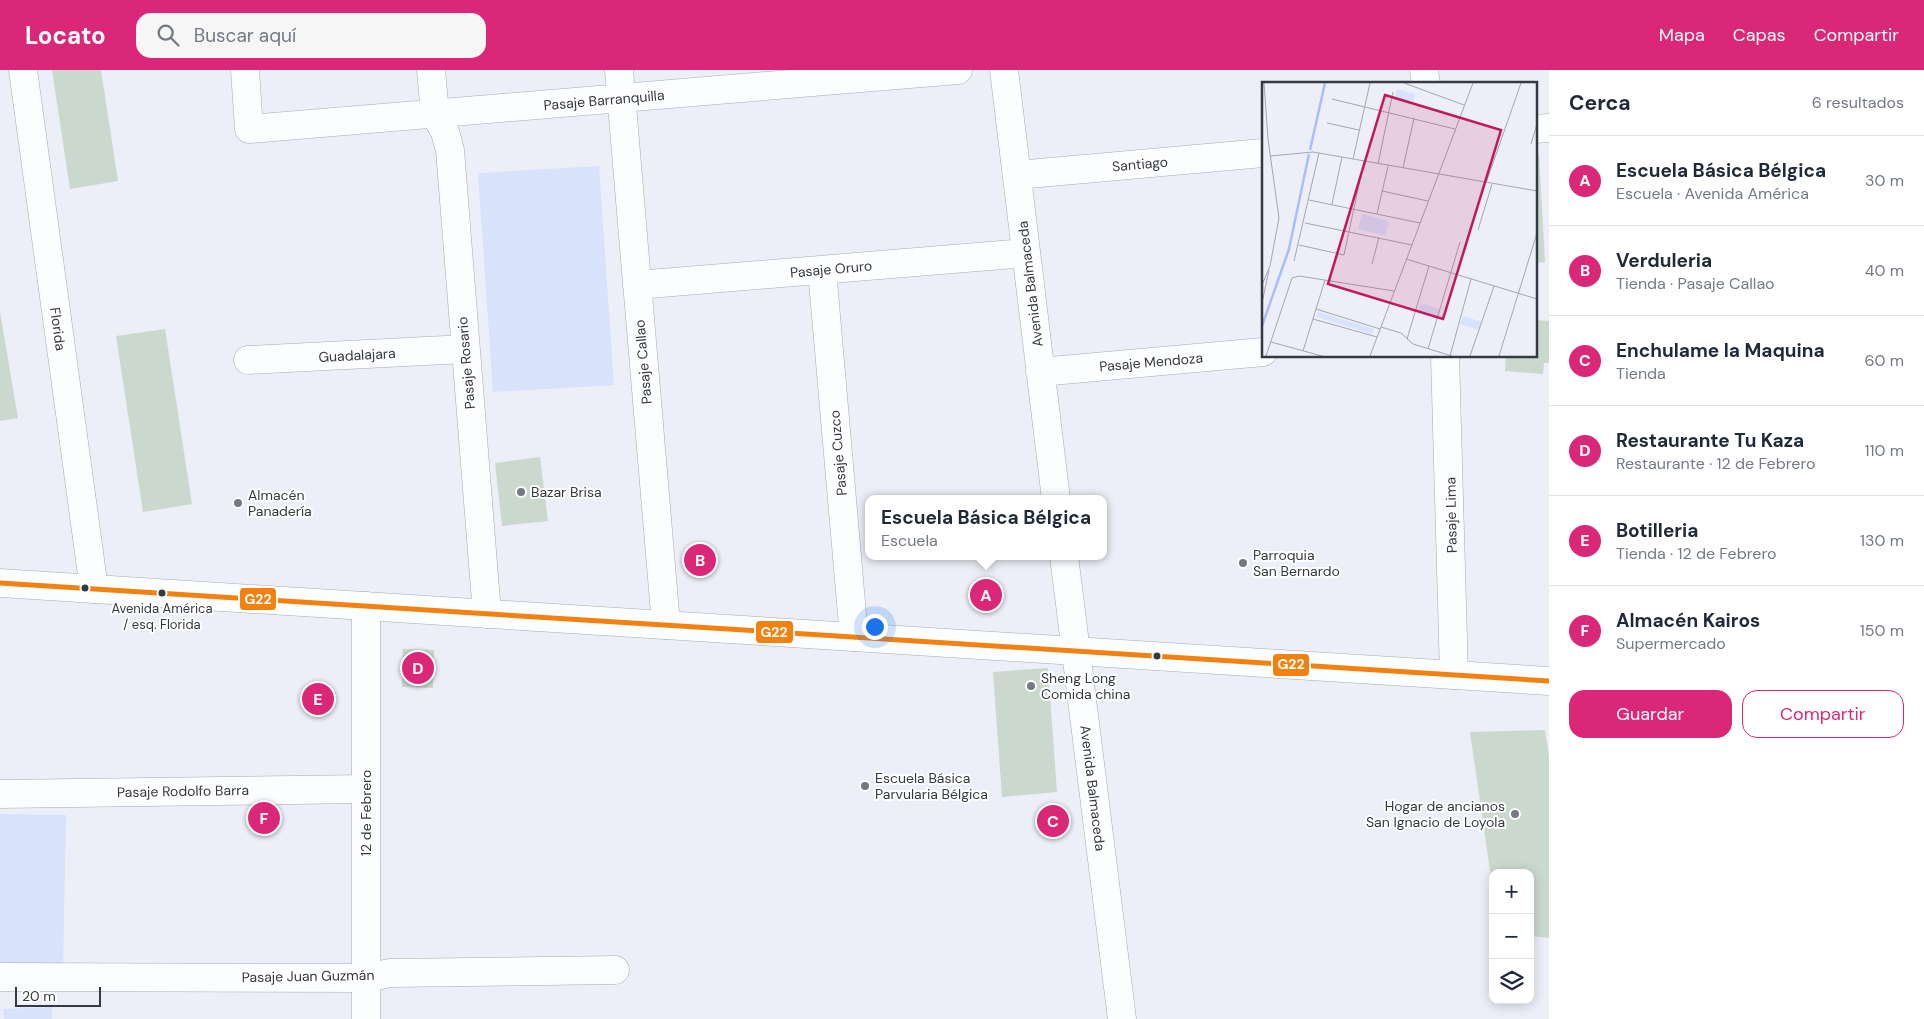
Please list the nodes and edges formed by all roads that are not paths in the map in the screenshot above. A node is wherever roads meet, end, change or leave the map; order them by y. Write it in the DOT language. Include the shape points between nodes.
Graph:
graph roads {
  1 [pos="22,70"];
  2 [pos="244,70"];
  3 [pos="431,70"];
  4 [pos="619,70"];
  5 [pos="958,70"];
  6 [pos="1004,70"];
  7 [pos="622,98"];
  8 [pos="435,114"];
  9 [pos="1549,128"];
  10 [pos="1536,129"];
  11 [pos="1262,153"];
  12 [pos="1017,175"];
  13 [pos="1026,253"];
  14 [pos="822,270"];
  15 [pos="637,285"];
  16 [pos="465,349"];
  17 [pos="1262,352"];
  18 [pos="1445,358"];
  19 [pos="248,360"];
  20 [pos="1040,372"];
  21 [pos="1055,495"];
  22 [pos="1065,560"];
  23 [pos="0,583"];
  24 [pos="94,589"];
  25 [pos="366,606"];
  26 [pos="487,614"];
  27 [pos="666,625"];
  28 [pos="854,637"];
  29 [pos="1076,651"];
  30 [pos="1454,675"];
  31 [pos="1549,681"];
  32 [pos="366,789"];
  33 [pos="0,794"];
  34 [pos="616,970"];
  35 [pos="0,977"];
  36 [pos="366,978"];
  37 [pos="366,1019"];
  38 [pos="1122,1019"];
  1 -- 24 [label="street, Florida"];
  2 -- 8 [label="street, Pasaje Barranquilla" via="249,129"];
  3 -- 8 [label="street"];
  4 -- 7 [label="street, Pasaje Callao"];
  5 -- 7 [label="street, Pasaje Barranquilla"];
  6 -- 12 [label="street, Avenida Balmaceda"];
  7 -- 8 [label="street, Pasaje Barranquilla"];
  7 -- 15 [label="street, Pasaje Callao"];
  8 -- 16 [label="street, Pasaje Rosario" via="450,150"];
  9 -- 10 [label="street"];
  11 -- 12 [label="street, Santiago"];
  12 -- 13 [label="street, Avenida Balmaceda"];
  13 -- 14 [label="street, Pasaje Oruro"];
  13 -- 20 [label="street, Avenida Balmaceda"];
  14 -- 15 [label="street, Pasaje Oruro"];
  14 -- 28 [label="street, Pasaje Cuzco"];
  15 -- 27 [label="street, Pasaje Callao"];
  16 -- 19 [label="street, Guadalajara"];
  16 -- 26 [label="street, Pasaje Rosario"];
  17 -- 20 [label="street, Pasaje Mendoza"];
  18 -- 30 [label="street, Pasaje Lima"];
  20 -- 21 [label="street, Avenida Balmaceda"];
  22 -- 29 [label="street, Avenida Balmaceda"];
  23 -- 24 [label="street"];
  24 -- 25 [label="street"];
  25 -- 26 [label="street"];
  25 -- 32 [label="street, 12 de Febrero"];
  26 -- 27 [label="street"];
  27 -- 28 [label="street"];
  28 -- 29 [label="street"];
  29 -- 30 [label="street"];
  29 -- 38 [label="street, Avenida Balmaceda"];
  30 -- 31 [label="street"];
  32 -- 33 [label="street, Pasaje Rodolfo Barra"];
  32 -- 36 [label="street, 12 de Febrero"];
  34 -- 36 [label="street, Pasaje Juan Guzmán" via="390,973"];
  35 -- 36 [label="street, Pasaje Juan Guzmán"];
  36 -- 37 [label="street, 12 de Febrero"];
}
